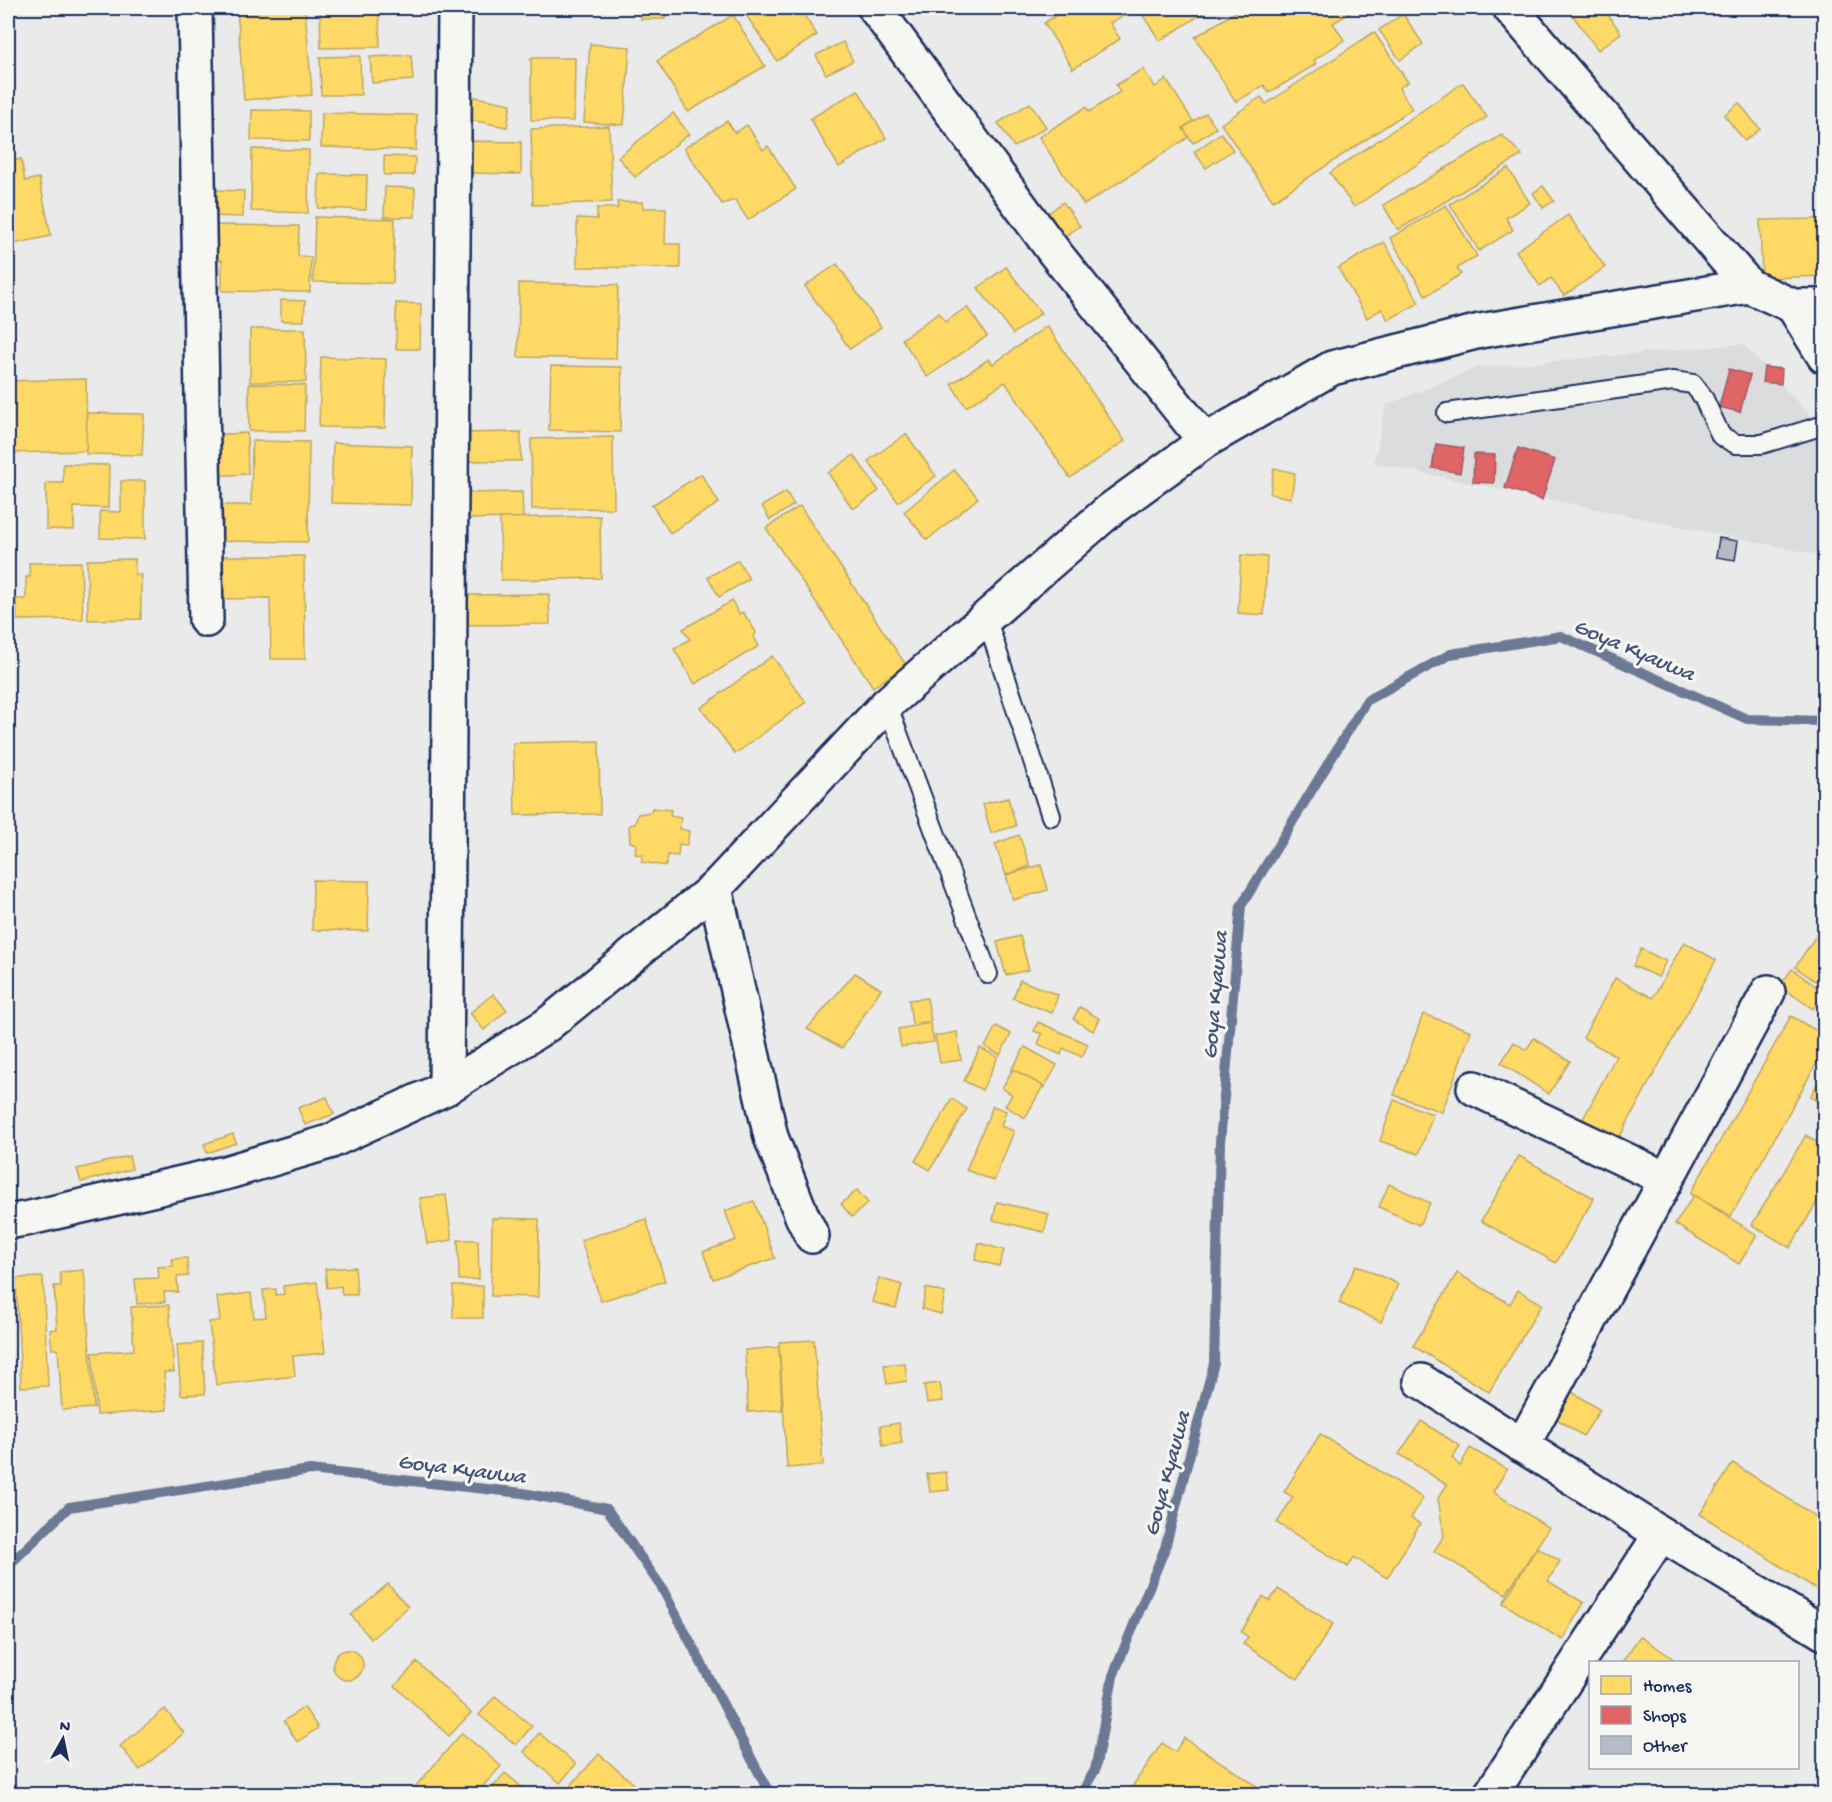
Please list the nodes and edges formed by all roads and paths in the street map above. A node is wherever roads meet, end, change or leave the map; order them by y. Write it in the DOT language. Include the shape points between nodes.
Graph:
graph roads {
  1 [pos="195,8"];
  2 [pos="455,8"];
  3 [pos="875,8"];
  4 [pos="1510,8"];
  5 [pos="1749,286"];
  6 [pos="1809,306"];
  7 [pos="1824,356"];
  8 [pos="1446,413"];
  9 [pos="1824,425"];
  10 [pos="1205,441"];
  11 [pos="986,617"];
  12 [pos="206,620"];
  13 [pos="887,704"];
  14 [pos="1051,816"];
  15 [pos="715,888"];
  16 [pos="987,974"];
  17 [pos="1768,992"];
  18 [pos="446,1088"];
  19 [pos="1474,1088"];
  20 [pos="1666,1179"];
  21 [pos="8,1222"];
  22 [pos="812,1236"];
  23 [pos="1421,1381"];
  24 [pos="1522,1446"];
  25 [pos="1661,1534"];
  26 [pos="1824,1633"];
  27 [pos="1491,1794"];
  1 -- 12 [label="street"];
  2 -- 18 [label="street"];
  3 -- 10 [label="street" via="1055,254"];
  4 -- 5 [label="street"];
  5 -- 6 [label="street"];
  5 -- 10 [label="street" via="1480,331 1332,368"];
  6 -- 7 [label="street"];
  8 -- 9 [label="lane" via="1673,381 1693,384 1721,436 1737,444 1762,444"];
  10 -- 11 [label="street" via="1110,510"];
  11 -- 13 [label="street"];
  11 -- 14 [label="lane"];
  13 -- 15 [label="street"];
  13 -- 16 [label="lane"];
  15 -- 18 [label="street" via="547,1026"];
  15 -- 22 [label="street" via="771,1137"];
  17 -- 20 [label="street"];
  18 -- 21 [label="street" via="329,1142 225,1173"];
  19 -- 20 [label="street"];
  20 -- 24 [label="street"];
  23 -- 24 [label="street"];
  24 -- 25 [label="street"];
  25 -- 26 [label="street"];
  25 -- 27 [label="street"];
}
